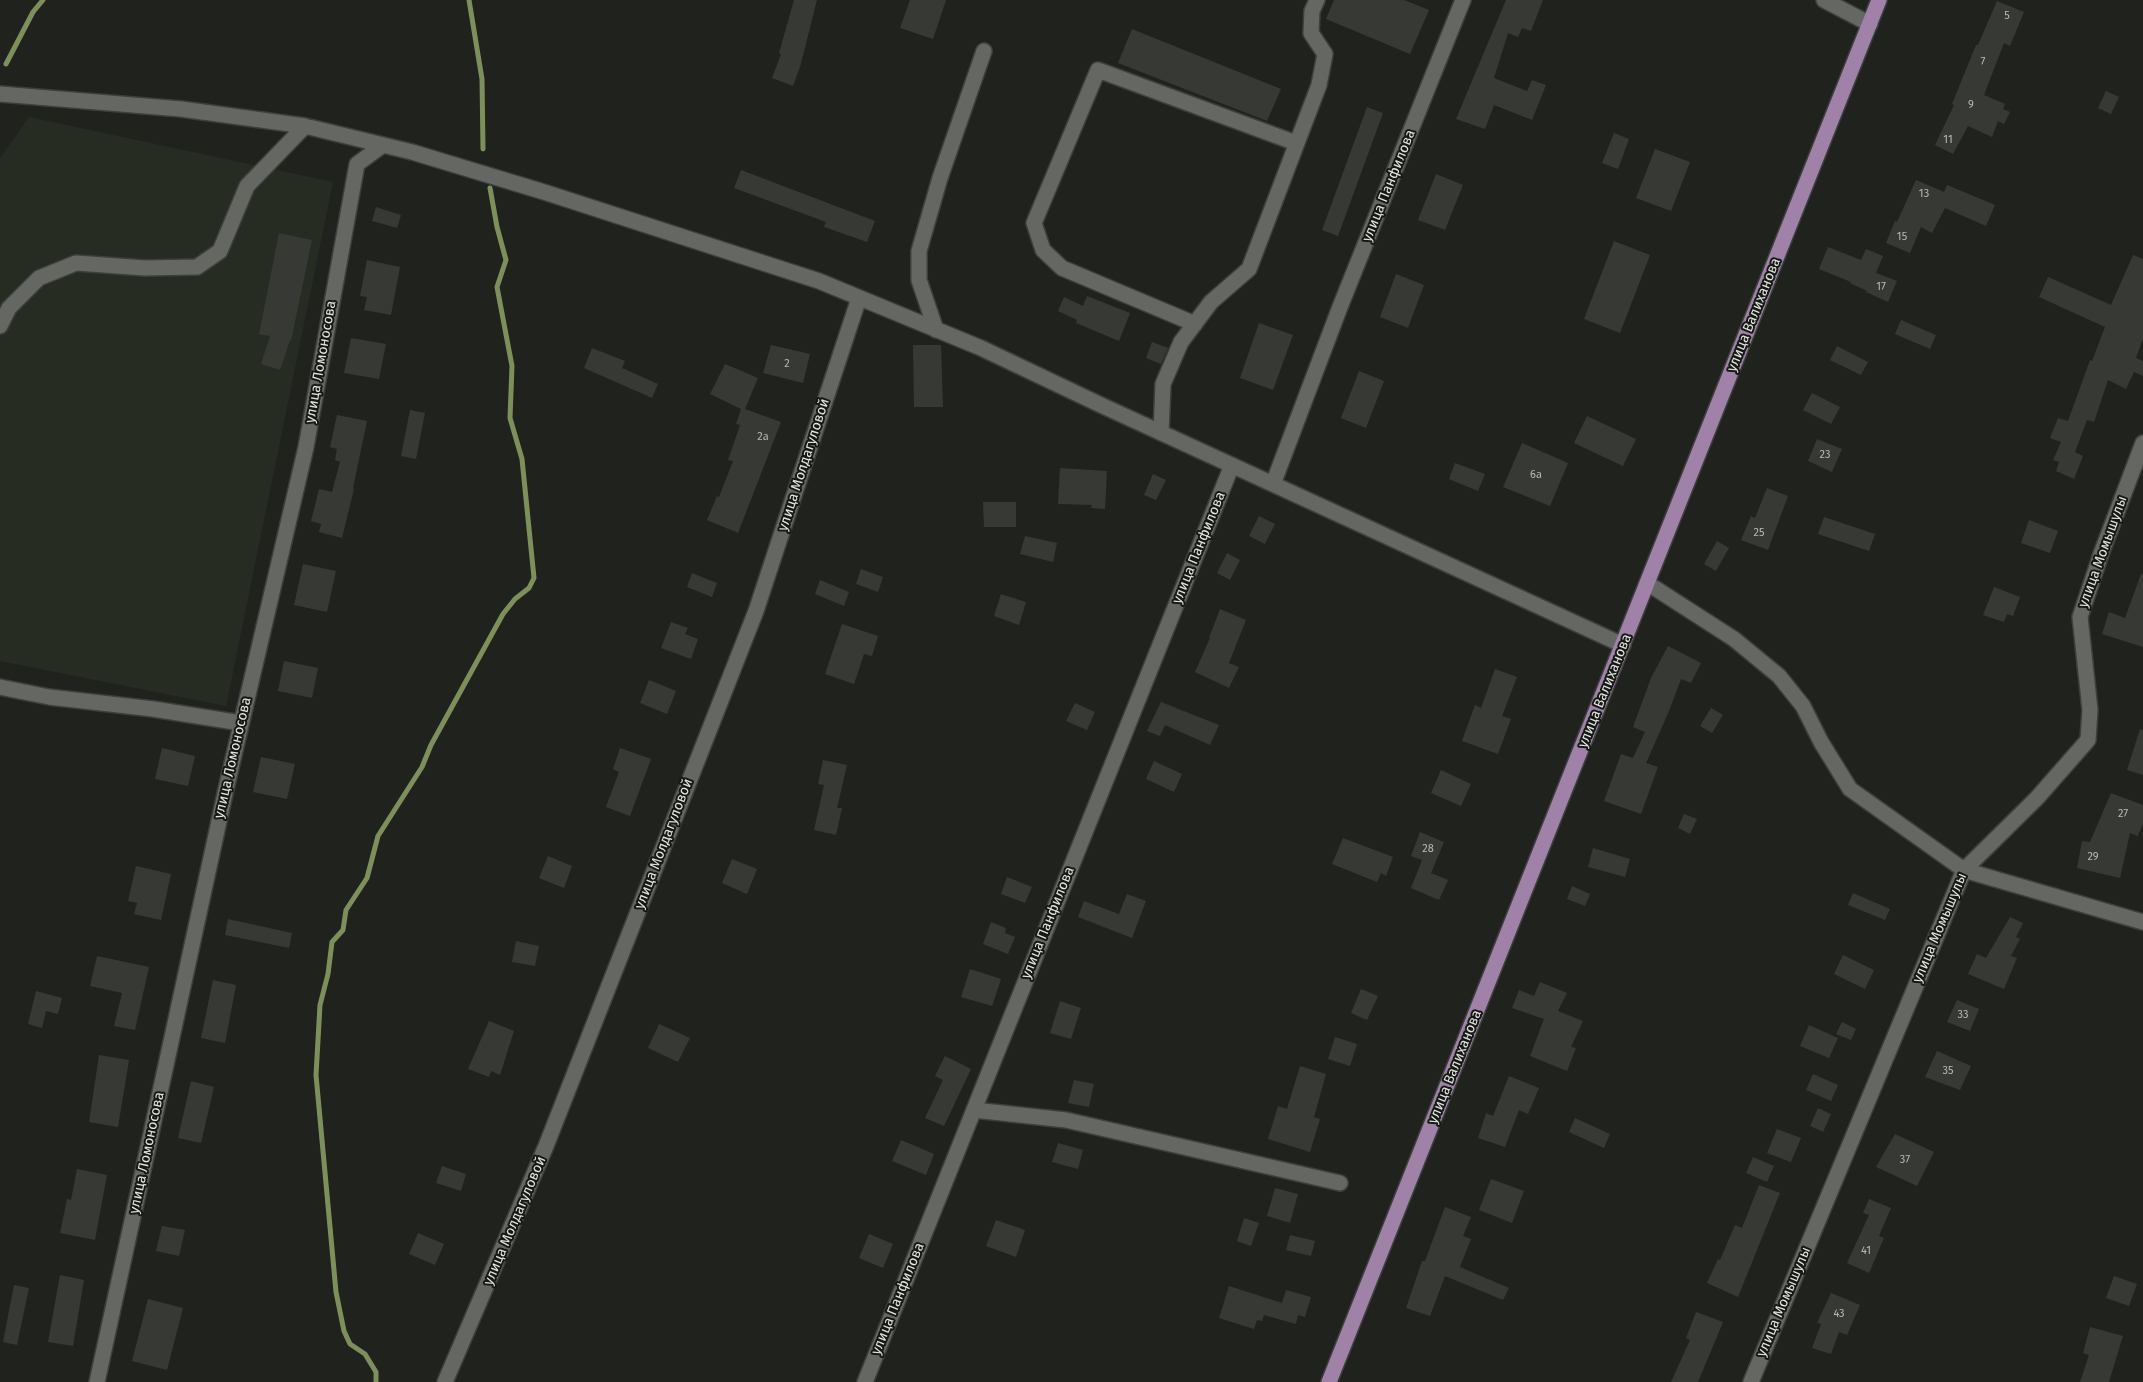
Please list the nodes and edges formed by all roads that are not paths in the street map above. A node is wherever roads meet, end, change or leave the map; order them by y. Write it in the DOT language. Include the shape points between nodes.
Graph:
graph roads {
  1 [pos="1317,0"];
  2 [pos="1463,0"];
  3 [pos="1824,0"];
  4 [pos="1879,0"];
  5 [pos="1870,24"];
  6 [pos="984,51"];
  7 [pos="0,94"];
  8 [pos="305,126"];
  9 [pos="1296,143"];
  10 [pos="383,145"];
  11 [pos="859,298"];
  12 [pos="1195,324"];
  13 [pos="0,326"];
  14 [pos="936,330"];
  15 [pos="1161,433"];
  16 [pos="2143,443"];
  17 [pos="1232,465"];
  18 [pos="1273,484"];
  19 [pos="1648,583"];
  20 [pos="1623,645"];
  21 [pos="0,688"];
  22 [pos="241,723"];
  23 [pos="1964,870"];
  24 [pos="2143,922"];
  25 [pos="974,1110"];
  26 [pos="1340,1183"];
  27 [pos="97,1382"];
  28 [pos="445,1382"];
  29 [pos="864,1382"];
  30 [pos="1329,1382"];
  31 [pos="1751,1382"];
  1 -- 9 [label="street" via="1312,11 1311,33 1325,54 1319,85"];
  2 -- 18 [label="street, улица Панфилова"];
  3 -- 5 [label="street"];
  4 -- 5 [label="main road, улица Валиханова"];
  5 -- 19 [label="main road, улица Валиханова"];
  6 -- 14 [label="street" via="940,178 919,251 919,280"];
  7 -- 8 [label="street" via="181,109"];
  8 -- 10 [label="street"];
  8 -- 13 [label="street" via="246,186 220,251 197,267 146,268 76,263 39,278 10,308"];
  9 -- 12 [label="street" via="1249,269 1211,302"];
  9 -- 12 [label="street" via="1098,70 1034,223 1043,250 1062,268"];
  10 -- 11 [label="street" via="553,195 819,281"];
  10 -- 22 [label="street, улица Ломоносова" via="357,164 306,447"];
  11 -- 14 [label="street"];
  11 -- 28 [label="street, улица Молдагуловой" via="756,611 546,1146"];
  12 -- 15 [label="street" via="1180,342 1163,384"];
  14 -- 15 [label="street"];
  15 -- 17 [label="street"];
  16 -- 23 [label="street, улица Момышулы" via="2080,617 2090,710 2088,740"];
  17 -- 18 [label="street"];
  17 -- 25 [label="street, улица Панфилова"];
  18 -- 20 [label="street"];
  19 -- 20 [label="main road, улица Валиханова"];
  19 -- 23 [label="street" via="1734,640 1779,676 1804,706 1821,742 1850,789"];
  20 -- 30 [label="main road, улица Валиханова"];
  21 -- 22 [label="street"];
  22 -- 27 [label="street, улица Ломоносова"];
  23 -- 24 [label="street"];
  23 -- 31 [label="street, улица Момышулы"];
  25 -- 26 [label="street" via="1066,1120"];
  25 -- 29 [label="street, улица Панфилова"];
}
